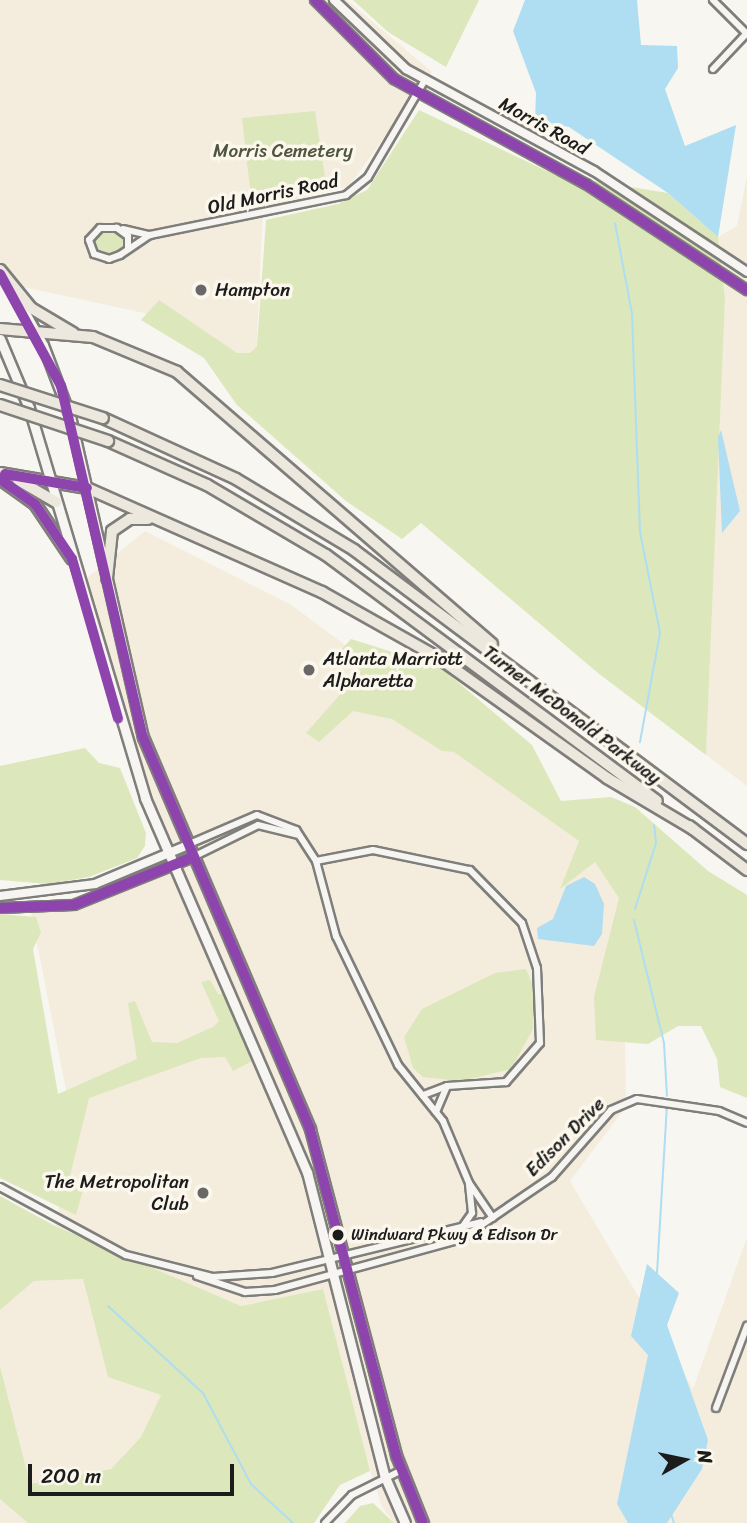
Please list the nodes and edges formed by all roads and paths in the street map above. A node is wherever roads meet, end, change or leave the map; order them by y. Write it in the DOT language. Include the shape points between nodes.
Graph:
graph roads {
  1 [pos="315,0"];
  2 [pos="334,0"];
  3 [pos="713,0"];
  4 [pos="747,33"];
  5 [pos="713,69"];
  6 [pos="425,80"];
  7 [pos="417,93"];
  8 [pos="123,229"];
  9 [pos="150,234"];
  10 [pos="128,248"];
  11 [pos="0,272"];
  12 [pos="747,272"];
  13 [pos="747,290"];
  14 [pos="0,329"];
  15 [pos="38,334"];
  16 [pos="76,334"];
  17 [pos="0,339"];
  18 [pos="0,384"];
  19 [pos="0,405"];
  20 [pos="0,473"];
  21 [pos="13,476"];
  22 [pos="0,479"];
  23 [pos="50,484"];
  24 [pos="87,488"];
  25 [pos="56,502"];
  26 [pos="164,523"];
  27 [pos="72,559"];
  28 [pos="107,578"];
  29 [pos="532,682"];
  30 [pos="693,829"];
  31 [pos="300,836"];
  32 [pos="747,844"];
  33 [pos="186,846"];
  34 [pos="169,853"];
  35 [pos="191,858"];
  36 [pos="316,861"];
  37 [pos="174,866"];
  38 [pos="747,870"];
  39 [pos="0,897"];
  40 [pos="0,908"];
  41 [pos="447,1086"];
  42 [pos="424,1095"];
  43 [pos="436,1112"];
  44 [pos="747,1123"];
  45 [pos="469,1183"];
  46 [pos="0,1187"];
  47 [pos="493,1218"];
  48 [pos="459,1230"];
  49 [pos="348,1254"];
  50 [pos="331,1258"];
  51 [pos="352,1272"];
  52 [pos="197,1276"];
  53 [pos="335,1276"];
  54 [pos="747,1326"];
  55 [pos="716,1408"];
  56 [pos="400,1471"];
  57 [pos="384,1477"];
  58 [pos="325,1523"];
  59 [pos="404,1523"];
  60 [pos="423,1523"];
  1 -- 7 [label="street, Morris Road" via="366,56"];
  2 -- 6 [label="street, Morris Road" via="379,48"];
  3 -- 4 [label="street"];
  4 -- 5 [label="street"];
  6 -- 7 [label="street, Old Morris Road"];
  6 -- 12 [label="street, Morris Road" via="594,171"];
  7 -- 9 [label="street, Old Morris Road" via="368,177 346,195"];
  7 -- 13 [label="street, Morris Road" via="586,184"];
  8 -- 9 [label="street, Old Morris Road"];
  8 -- 10 [label="street"];
  8 -- 10 [label="street, Old Morris Road" via="100,228 89,244 103,260"];
  9 -- 10 [label="street, Old Morris Road"];
  11 -- 15 [label="main road"];
  11 -- 16 [label="highway" via="31,308"];
  14 -- 15 [label="highway"];
  15 -- 16 [label="highway"];
  15 -- 24 [label="main road" via="61,386"];
  16 -- 29 [label="highway" via="144,355 206,393"];
  17 -- 23 [label="main road" via="19,378"];
  18 -- 29 [label="highway, Turner McDonald Parkway, bridge" via="103,418 201,461 315,524"];
  19 -- 30 [label="highway, Turner McDonald Parkway, bridge" via="108,441 207,485 326,555"];
  20 -- 21 [label="highway"];
  21 -- 23 [label="highway"];
  21 -- 25 [label="highway"];
  22 -- 27 [label="highway" via="35,504"];
  23 -- 24 [label="highway"];
  23 -- 25 [label="main road"];
  24 -- 26 [label="highway"];
  24 -- 28 [label="main road"];
  25 -- 27 [label="main road"];
  26 -- 28 [label="highway" via="141,518 119,523 108,543"];
  26 -- 30 [label="highway" via="299,580 409,639 607,778"];
  27 -- 34 [label="main road" via="120,723"];
  28 -- 33 [label="main road" via="142,737"];
  29 -- 32 [label="highway, Turner McDonald Parkway"];
  30 -- 38 [label="highway, Turner McDonald Parkway"];
  31 -- 33 [label="street" via="276,817 257,815"];
  31 -- 35 [label="street" via="258,825"];
  31 -- 36 [label="street"];
  33 -- 34 [label="street"];
  33 -- 35 [label="main road"];
  34 -- 37 [label="main road"];
  34 -- 39 [label="street" via="73,890"];
  35 -- 37 [label="street"];
  35 -- 49 [label="main road" via="310,1129"];
  36 -- 41 [label="street" via="373,850 470,870 522,923 537,968 540,1043 506,1082"];
  36 -- 42 [label="street" via="336,936 398,1065"];
  37 -- 40 [label="street" via="74,905"];
  37 -- 50 [label="main road" via="293,1135"];
  41 -- 42 [label="street"];
  41 -- 43 [label="street"];
  42 -- 43 [label="street"];
  43 -- 45 [label="street"];
  44 -- 47 [label="street, Edison Drive" via="654,1099 622,1104 552,1177"];
  45 -- 47 [label="street"];
  45 -- 48 [label="street" via="472,1213"];
  46 -- 52 [label="street" via="126,1255"];
  47 -- 48 [label="street"];
  47 -- 51 [label="street" via="437,1248"];
  48 -- 49 [label="street"];
  49 -- 50 [label="street"];
  49 -- 51 [label="main road"];
  50 -- 52 [label="street" via="244,1276"];
  50 -- 53 [label="main road"];
  51 -- 53 [label="street"];
  51 -- 56 [label="main road"];
  52 -- 53 [label="street" via="245,1293"];
  53 -- 57 [label="main road"];
  54 -- 55 [label="street"];
  56 -- 57 [label="street"];
  56 -- 60 [label="main road"];
  57 -- 58 [label="street" via="340,1504"];
  57 -- 59 [label="main road"];
}
